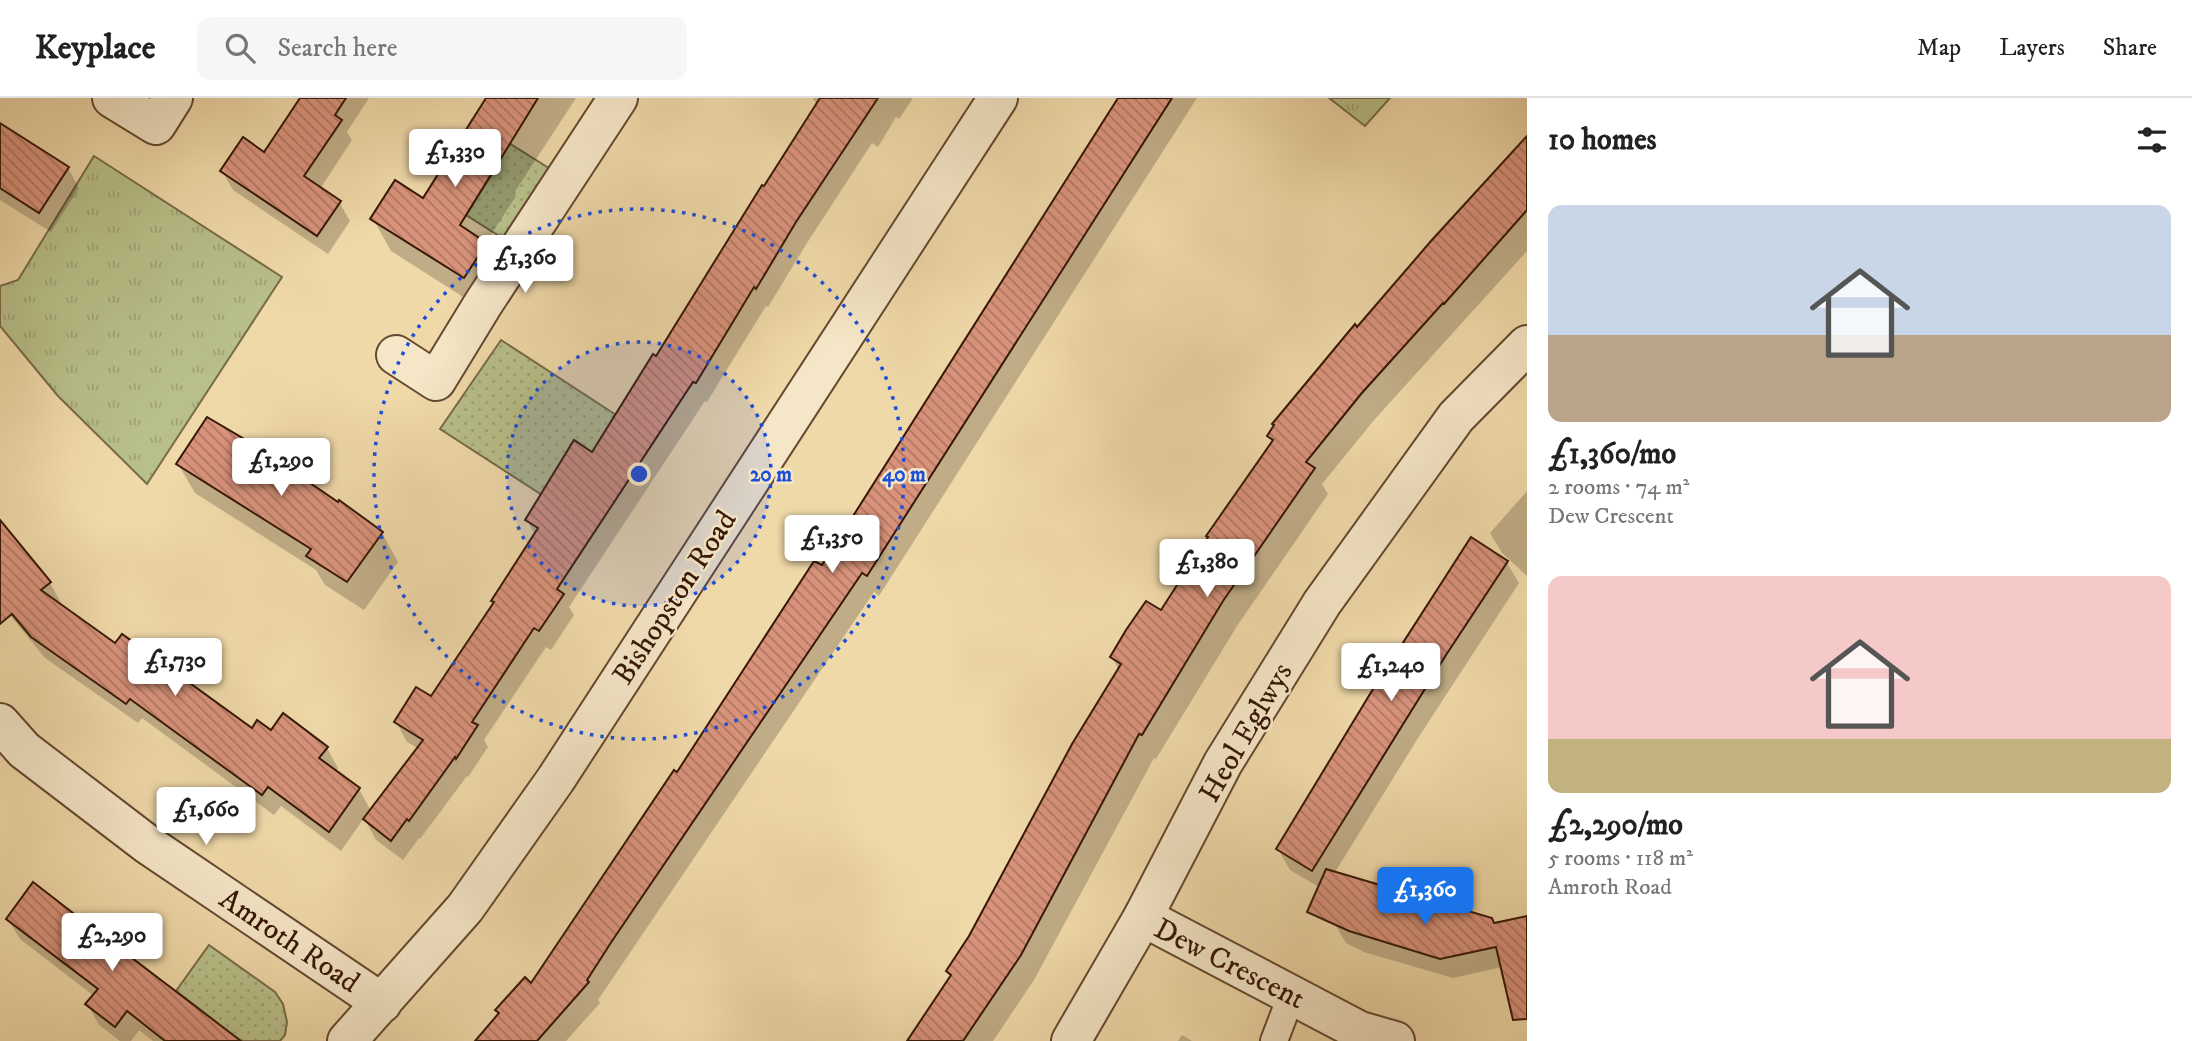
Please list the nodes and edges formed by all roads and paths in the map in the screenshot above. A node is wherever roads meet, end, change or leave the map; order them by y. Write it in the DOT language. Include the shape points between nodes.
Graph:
graph roads {
  1 [pos="112,98"];
  2 [pos="173,98"];
  3 [pos="618,98"];
  4 [pos="998,98"];
  5 [pos="1527,345"];
  6 [pos="396,355"];
  7 [pos="8,748"];
  8 [pos="1143,917"];
  9 [pos="1292,994"];
  10 [pos="383,1003"];
  11 [pos="347,1041"];
  12 [pos="1071,1041"];
  13 [pos="1274,1041"];
  14 [pos="1395,1041"];
  1 -- 2 [label="street" via="156,125"];
  3 -- 6 [label="street" via="436,381"];
  4 -- 10 [label="street, Bishopston Road" via="556,779 465,908"];
  5 -- 8 [label="street, Heol Eglwys" via="1457,417 1322,603 1223,763"];
  7 -- 10 [label="street, Amroth Road"];
  8 -- 9 [label="street, Dew Crescent"];
  8 -- 12 [label="street, Heol Eglwys"];
  9 -- 13 [label="lane"];
  9 -- 14 [label="street, Dew Crescent" via="1360,1031"];
  10 -- 11 [label="street, Bishopston Road"];
}
